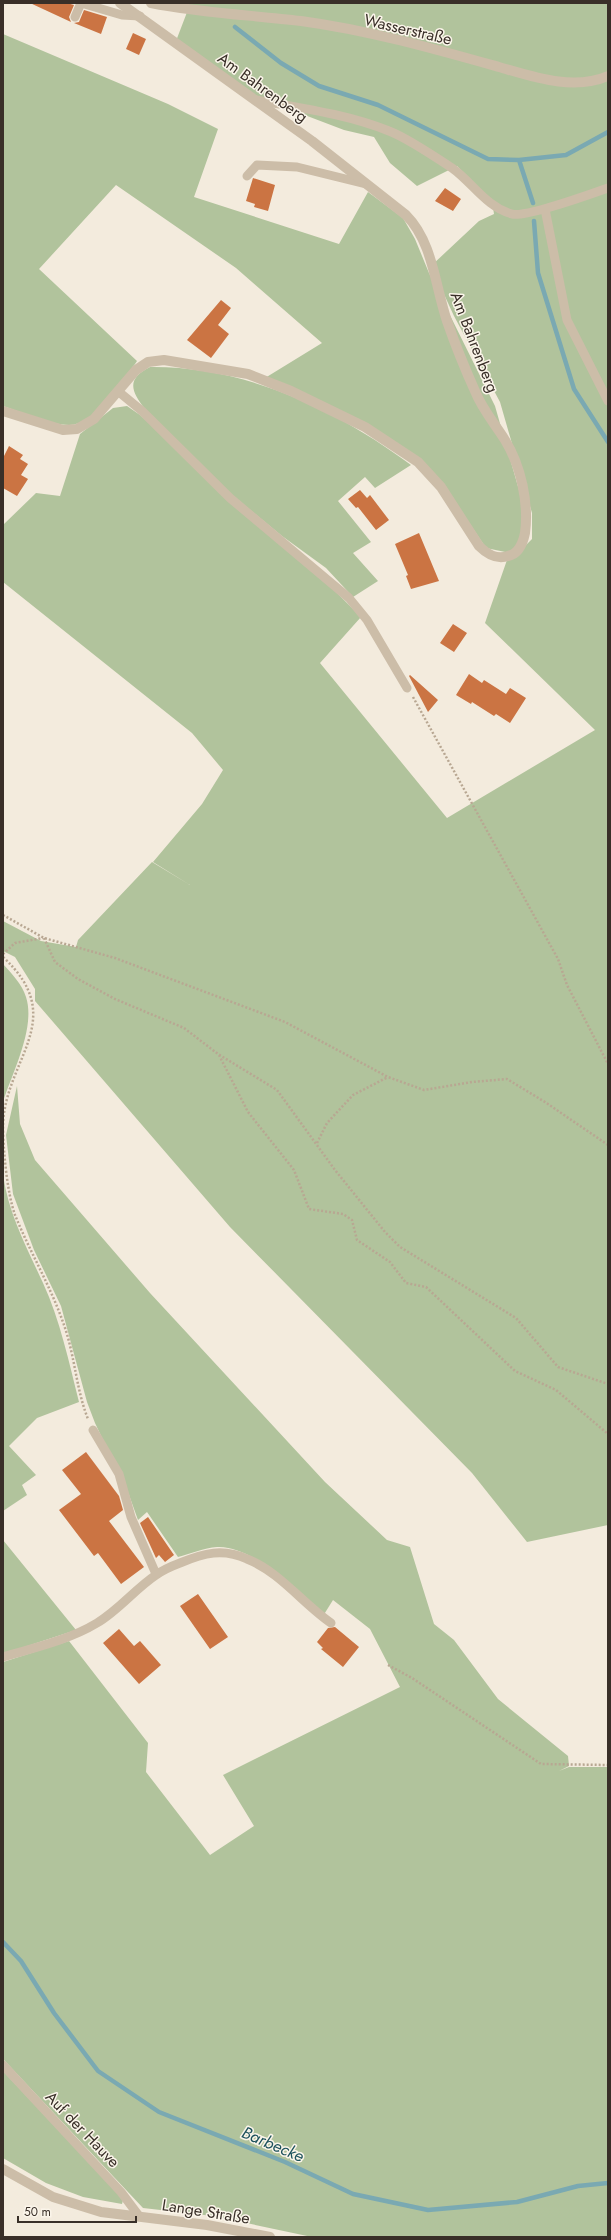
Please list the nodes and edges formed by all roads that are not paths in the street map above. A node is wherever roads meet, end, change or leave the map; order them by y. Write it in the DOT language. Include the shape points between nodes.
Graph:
graph roads {
  1 [pos="120,3"];
  2 [pos="151,3"];
  3 [pos="140,16"];
  4 [pos="76,17"];
  5 [pos="608,76"];
  6 [pos="256,100"];
  7 [pos="247,176"];
  8 [pos="366,184"];
  9 [pos="608,188"];
  10 [pos="545,209"];
  11 [pos="119,392"];
  12 [pos="608,401"];
  13 [pos="3,410"];
  14 [pos="407,688"];
  15 [pos="93,1430"];
  16 [pos="156,1574"];
  17 [pos="331,1623"];
  18 [pos="3,1657"];
  19 [pos="3,2065"];
  20 [pos="3,2169"];
  21 [pos="139,2216"];
  22 [pos="270,2237"];
  1 -- 3 [label="street, Am Bahrenberg"];
  2 -- 5 [label="street, Wasserstraße" via="189,10 302,22 420,45 526,75 570,83"];
  3 -- 4 [label="lane" via="122,15 81,3"];
  3 -- 6 [label="street, Am Bahrenberg"];
  6 -- 8 [label="street, Am Bahrenberg"];
  6 -- 10 [label="lane" via="324,112 390,131 453,169 497,208 513,215"];
  7 -- 8 [label="lane" via="256,165 297,167"];
  8 -- 11 [label="street, Am Bahrenberg" via="406,215 419,231 428,253 447,321 475,392 513,454 523,490 526,514 524,536 516,552 511,556 498,558 484,551 437,481 418,462 365,427 291,391 248,374 164,360 148,362 141,366"];
  9 -- 10 [label="lane"];
  10 -- 12 [label="lane" via="567,320"];
  11 -- 13 [label="street, Am Bahrenberg" via="94,419 73,430 63,430"];
  11 -- 14 [label="lane" via="142,410 230,498 349,598 367,620"];
  15 -- 16 [label="lane" via="119,1474 131,1517"];
  16 -- 17 [label="lane" via="212,1552 235,1554 267,1570"];
  16 -- 18 [label="lane" via="96,1624"];
  19 -- 21 [label="lane, Auf der Hauve" via="121,2192"];
  20 -- 21 [label="street, Lange Straße" via="53,2197 101,2212"];
  21 -- 22 [label="street, Lange Straße" via="207,2224"];
}
